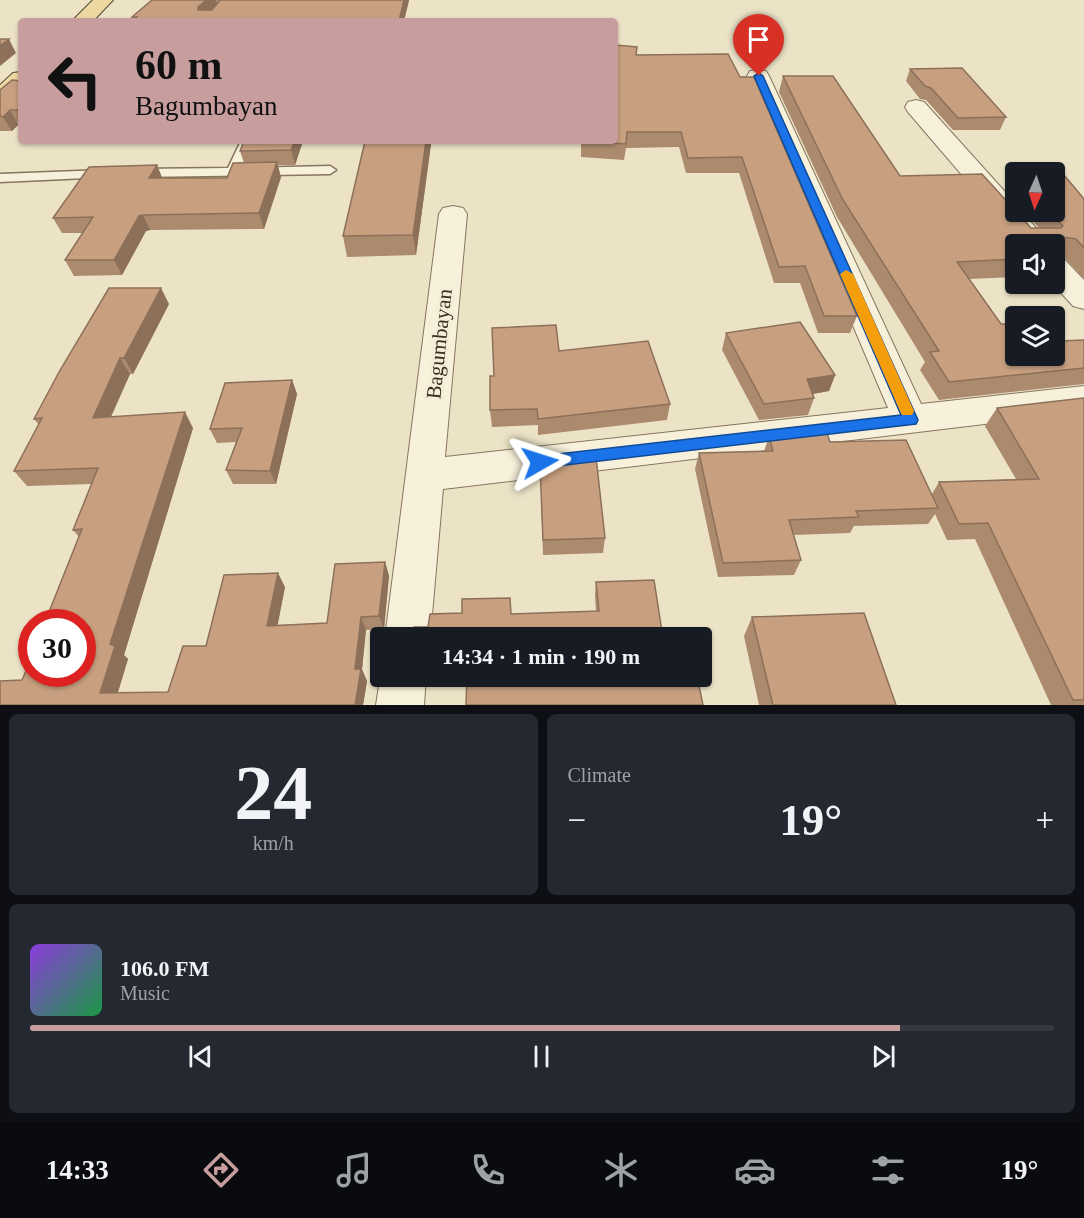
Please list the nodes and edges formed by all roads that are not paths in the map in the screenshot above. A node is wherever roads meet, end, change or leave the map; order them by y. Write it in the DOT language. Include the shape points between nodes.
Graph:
graph roads {
  1 [pos="104,0"];
  2 [pos="85,18"];
  3 [pos="759,76"];
  4 [pos="18,81"];
  5 [pos="0,97"];
  6 [pos="916,107"];
  7 [pos="246,144"];
  8 [pos="330,170"];
  9 [pos="233,171"];
  10 [pos="0,178"];
  11 [pos="453,214"];
  12 [pos="1027,234"];
  13 [pos="1065,278"];
  14 [pos="1084,299"];
  15 [pos="1084,399"];
  16 [pos="911,420"];
  17 [pos="424,475"];
  18 [pos="408,627"];
  19 [pos="402,687"];
  20 [pos="400,705"];
  1 -- 2 [label="main road"];
  3 -- 16 [label="street"];
  4 -- 5 [label="main road"];
  6 -- 12 [label="street"];
  7 -- 9 [label="lane"];
  8 -- 9 [label="lane"];
  9 -- 10 [label="lane"];
  11 -- 17 [label="street, Bagumbayan"];
  13 -- 14 [label="street"];
  15 -- 16 [label="street"];
  16 -- 17 [label="street"];
  17 -- 18 [label="street, Bagumbayan"];
  19 -- 20 [label="street"];
}
